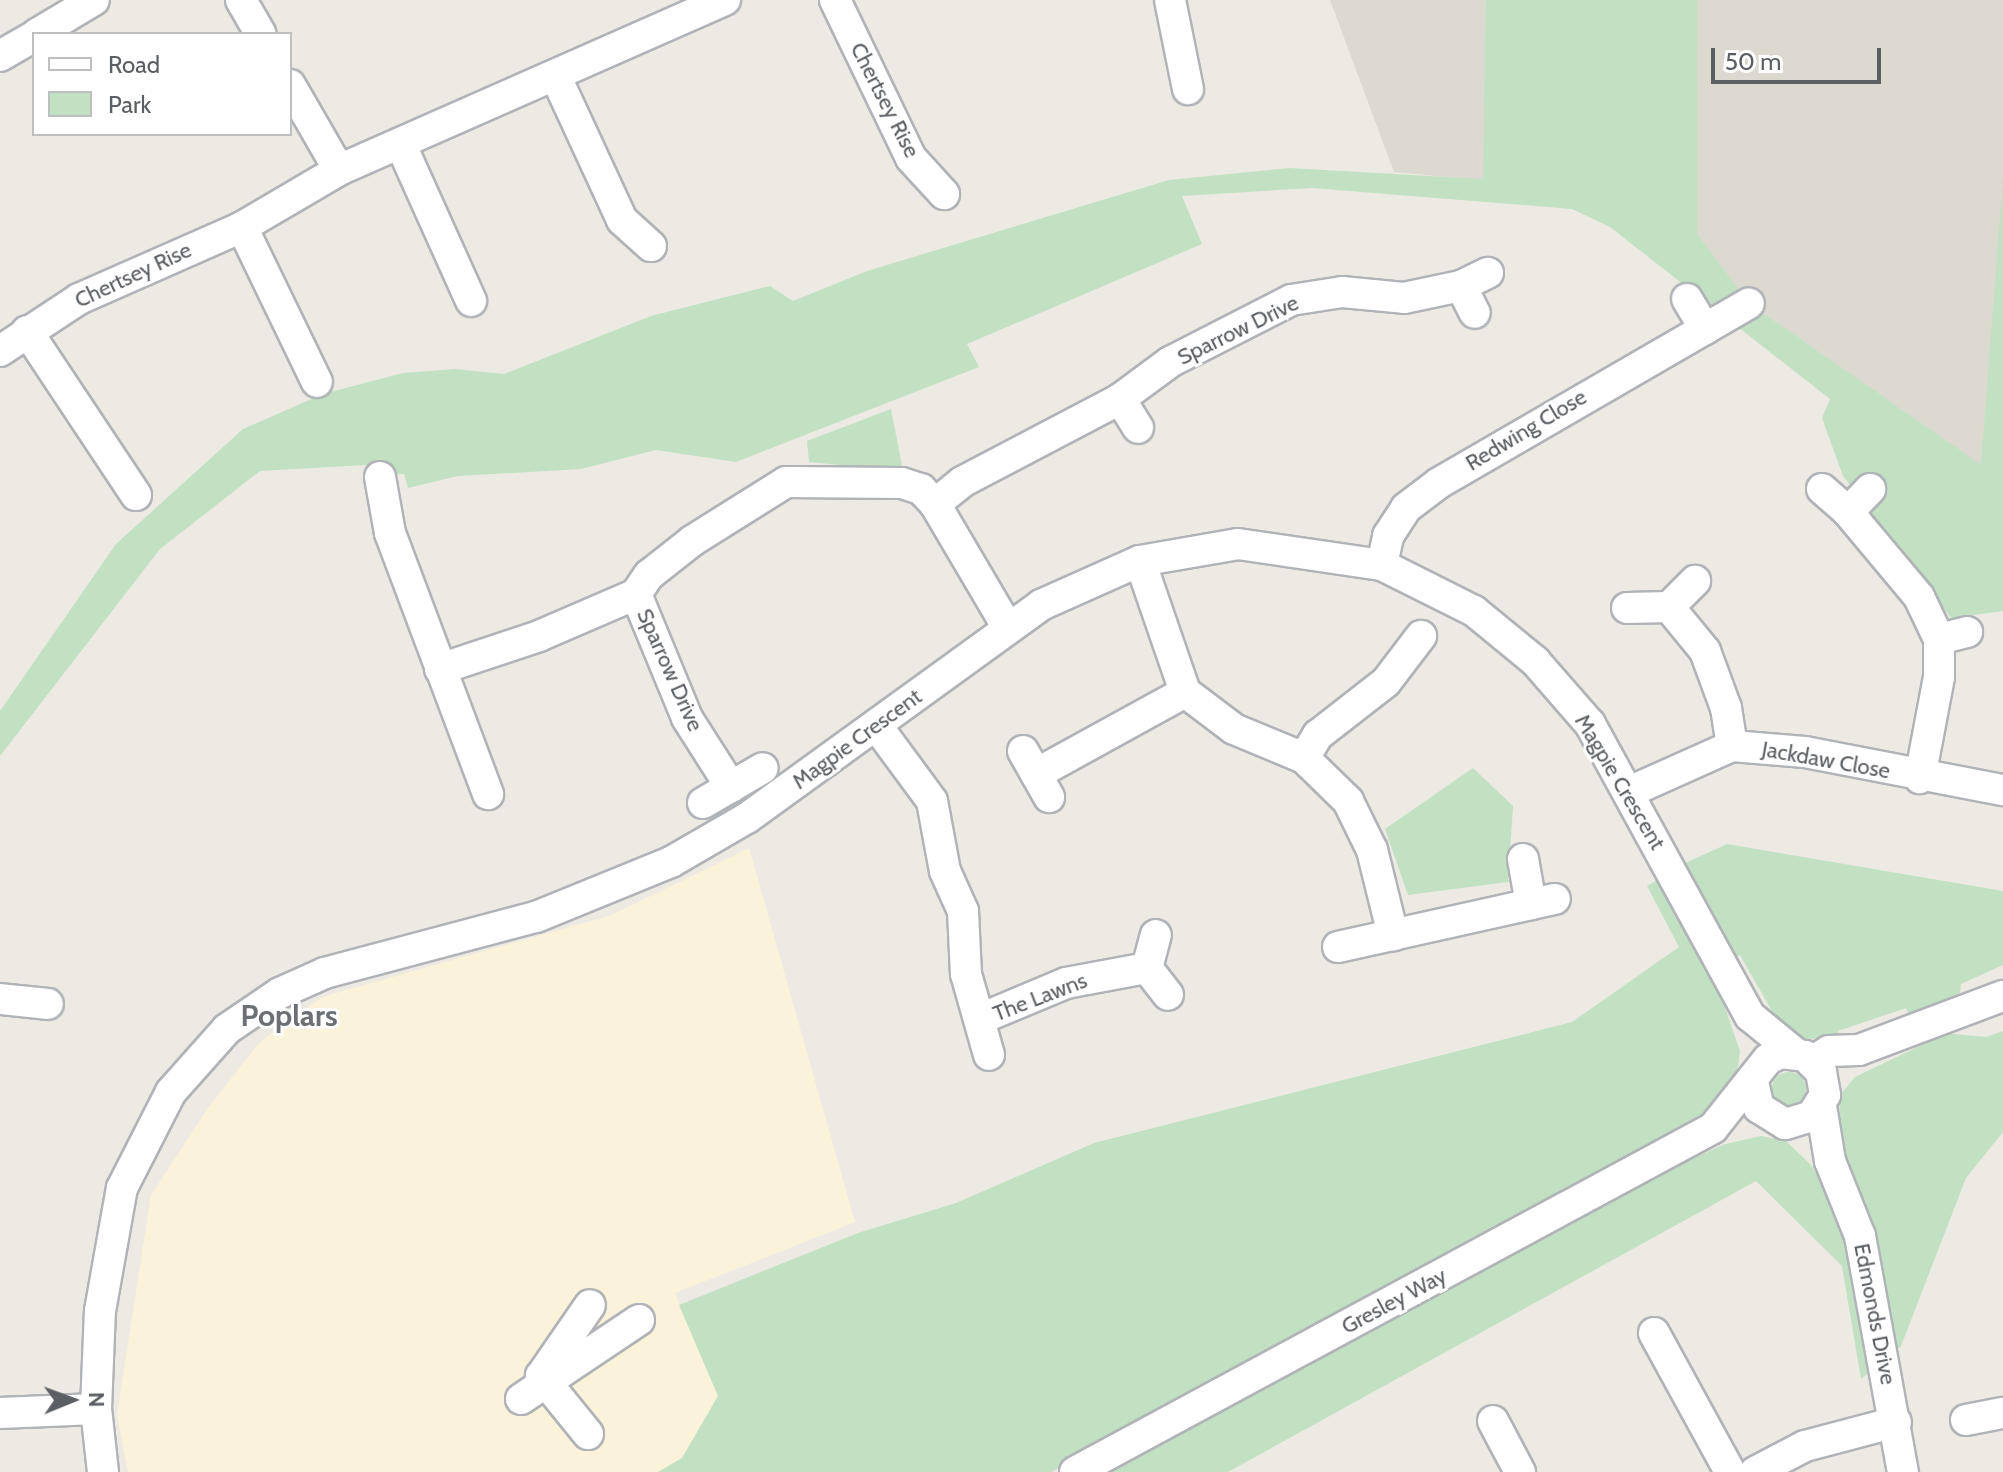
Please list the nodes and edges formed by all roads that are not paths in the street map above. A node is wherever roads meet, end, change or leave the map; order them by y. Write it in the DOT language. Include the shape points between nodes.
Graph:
graph roads {
  1 [pos="94,0"];
  2 [pos="241,0"];
  3 [pos="725,0"];
  4 [pos="835,0"];
  5 [pos="1170,0"];
  6 [pos="41,32"];
  7 [pos="260,32"];
  8 [pos="32,37"];
  9 [pos="0,56"];
  10 [pos="556,77"];
  11 [pos="292,88"];
  12 [pos="1188,89"];
  13 [pos="401,145"];
  14 [pos="339,170"];
  15 [pos="944,194"];
  16 [pos="242,227"];
  17 [pos="651,246"];
  18 [pos="1475,291"];
  19 [pos="1687,299"];
  20 [pos="471,301"];
  21 [pos="1749,303"];
  22 [pos="1705,329"];
  23 [pos="27,331"];
  24 [pos="0,351"];
  25 [pos="317,382"];
  26 [pos="1120,399"];
  27 [pos="1138,428"];
  28 [pos="380,477"];
  29 [pos="1822,489"];
  30 [pos="1870,489"];
  31 [pos="136,495"];
  32 [pos="935,504"];
  33 [pos="1848,512"];
  34 [pos="1140,561"];
  35 [pos="1382,565"];
  36 [pos="1695,581"];
  37 [pos="636,594"];
  38 [pos="1669,607"];
  39 [pos="1627,608"];
  40 [pos="1008,628"];
  41 [pos="1421,636"];
  42 [pos="440,669"];
  43 [pos="1185,692"];
  44 [pos="876,725"];
  45 [pos="1732,746"];
  46 [pos="1304,758"];
  47 [pos="763,768"];
  48 [pos="1036,774"];
  49 [pos="1920,778"];
  50 [pos="731,787"];
  51 [pos="2003,790"];
  52 [pos="1629,792"];
  53 [pos="488,794"];
  54 [pos="703,803"];
  55 [pos="1523,859"];
  56 [pos="1156,935"];
  57 [pos="1393,935"];
  58 [pos="1338,947"];
  59 [pos="1147,968"];
  60 [pos="1168,995"];
  61 [pos="2003,996"];
  62 [pos="0,999"];
  63 [pos="48,1004"];
  64 [pos="1750,1016"];
  65 [pos="980,1019"];
  66 [pos="989,1055"];
  67 [pos="1756,1076"];
  68 [pos="1813,1076"];
  69 [pos="1777,1121"];
  70 [pos="1713,1128"];
  71 [pos="1830,1161"];
  72 [pos="590,1305"];
  73 [pos="639,1320"];
  74 [pos="1654,1333"];
  75 [pos="547,1382"];
  76 [pos="521,1399"];
  77 [pos="96,1409"];
  78 [pos="0,1413"];
  79 [pos="2003,1413"];
  80 [pos="1966,1420"];
  81 [pos="1896,1422"];
  82 [pos="588,1434"];
  83 [pos="1798,1461"];
  84 [pos="103,1472"];
  85 [pos="1075,1472"];
  86 [pos="1730,1472"];
  87 [pos="1755,1472"];
  88 [pos="1903,1472"];
  1 -- 6 [label="street"];
  2 -- 7 [label="street"];
  3 -- 10 [label="street, Chertsey Rise"];
  4 -- 15 [label="street, Chertsey Rise" via="911,158"];
  5 -- 12 [label="street"];
  8 -- 9 [label="street"];
  10 -- 13 [label="street, Chertsey Rise"];
  10 -- 17 [label="street" via="622,220"];
  11 -- 14 [label="street"];
  13 -- 14 [label="street, Chertsey Rise"];
  13 -- 20 [label="street"];
  14 -- 16 [label="street, Chertsey Rise"];
  16 -- 23 [label="street, Chertsey Rise" via="146,265"];
  16 -- 25 [label="street"];
  18 -- 26 [label="street, Sparrow Drive" via="1404,298 1342,292 1291,300 1170,362"];
  19 -- 22 [label="street"];
  21 -- 22 [label="street, Redwing Close"];
  22 -- 35 [label="street, Redwing Close" via="1591,390 1439,483 1406,508 1388,536"];
  23 -- 24 [label="street, Chertsey Rise"];
  23 -- 31 [label="street"];
  26 -- 27 [label="street"];
  26 -- 32 [label="street, Sparrow Drive" via="981,470"];
  28 -- 42 [label="street" via="390,533"];
  29 -- 33 [label="street, Jackdaw Close"];
  30 -- 33 [label="street"];
  32 -- 37 [label="street, Sparrow Drive" via="921,489 902,483 786,482 692,541 649,575"];
  32 -- 40 [label="street, Sparrow Drive"];
  33 -- 49 [label="street, Jackdaw Close" via="1953,635 1939,677"];
  34 -- 35 [label="street, Magpie Crescent" via="1238,544"];
  34 -- 40 [label="street, Magpie Crescent" via="1076,586"];
  34 -- 43 [label="street" via="1160,632"];
  35 -- 52 [label="street, Magpie Crescent" via="1474,611 1535,661 1590,724"];
  36 -- 38 [label="street"];
  37 -- 42 [label="street, Sparrow Drive" via="539,636"];
  37 -- 50 [label="street, Sparrow Drive" via="687,718"];
  38 -- 39 [label="street"];
  38 -- 45 [label="street, Jackdaw Close" via="1705,651 1726,708"];
  40 -- 44 [label="street, Magpie Crescent"];
  41 -- 46 [label="street" via="1386,682 1318,735"];
  42 -- 53 [label="street"];
  43 -- 46 [label="street" via="1234,729"];
  43 -- 48 [label="street"];
  44 -- 65 [label="street, The Lawns" via="932,801 945,871 963,911 966,974"];
  44 -- 77 [label="street, Magpie Crescent" via="747,818 671,862 536,917 325,973 280,993 227,1029 193,1061 163,1104 122,1188 100,1311"];
  45 -- 49 [label="street, Jackdaw Close" via="1805,752"];
  45 -- 52 [label="street, Jackdaw Close"];
  46 -- 57 [label="street" via="1348,801 1372,850"];
  47 -- 50 [label="street"];
  49 -- 51 [label="street, Jackdaw Close"];
  50 -- 54 [label="street"];
  52 -- 64 [label="street, Magpie Crescent"];
  55 -- 57 [label="street" via="1543,901"];
  56 -- 59 [label="street"];
  57 -- 58 [label="street"];
  59 -- 60 [label="street"];
  59 -- 65 [label="street, The Lawns" via="1066,983"];
  61 -- 68 [label="street, Gresley Way" via="1859,1050 1829,1051"];
  62 -- 63 [label="street"];
  64 -- 67 [label="street, Magpie Crescent"];
  64 -- 68 [label="street, Magpie Crescent"];
  65 -- 66 [label="street, The Lawns"];
  67 -- 68 [label="street, Gresley Way" via="1768,1059"];
  67 -- 69 [label="street" via="1759,1108"];
  67 -- 70 [label="street, Gresley Way"];
  68 -- 69 [label="street, Gresley Way" via="1801,1122"];
  68 -- 71 [label="street, Edmonds Drive"];
  69 -- 70 [label="street, Gresley Way"];
  69 -- 71 [label="street" via="1809,1151"];
  70 -- 85 [label="street, Gresley Way"];
  71 -- 81 [label="street, Edmonds Drive" via="1860,1236"];
  72 -- 75 [label="street" via="541,1376"];
  73 -- 75 [label="street"];
  74 -- 86 [label="street" via="1678,1354"];
  75 -- 76 [label="street"];
  75 -- 82 [label="street"];
  77 -- 78 [label="street"];
  77 -- 84 [label="street, Magpie Crescent"];
  79 -- 80 [label="street"];
  81 -- 83 [label="street"];
  81 -- 88 [label="street, Edmonds Drive"];
  83 -- 87 [label="street"];
}
